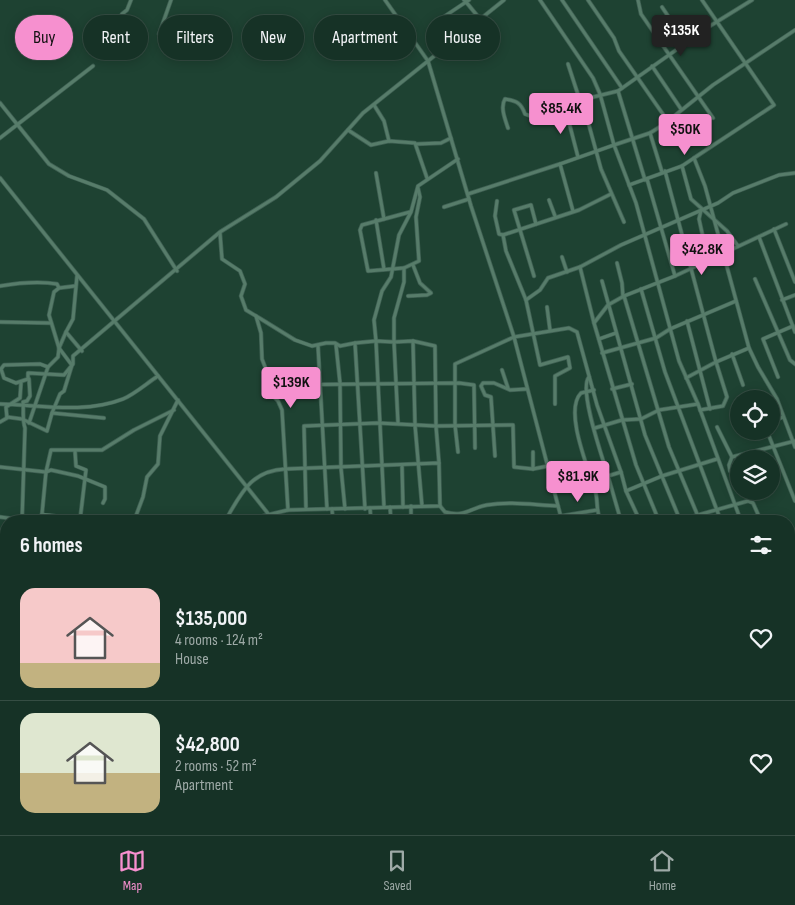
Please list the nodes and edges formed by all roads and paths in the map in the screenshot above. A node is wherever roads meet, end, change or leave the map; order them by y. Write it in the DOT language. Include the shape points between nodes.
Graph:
graph roads {
  1 [pos="131,0"];
  2 [pos="171,0"];
  3 [pos="385,0"];
  4 [pos="504,0"];
  5 [pos="540,0"];
  6 [pos="562,0"];
  7 [pos="588,0"];
  8 [pos="638,0"];
  9 [pos="702,0"];
  10 [pos="752,0"];
  11 [pos="466,1"];
  12 [pos="662,7"];
  13 [pos="123,15"];
  14 [pos="166,15"];
  15 [pos="446,15"];
  16 [pos="477,15"];
  17 [pos="485,15"];
  18 [pos="717,21"];
  19 [pos="795,30"];
  20 [pos="686,43"];
  21 [pos="669,54"];
  22 [pos="428,61"];
  23 [pos="568,64"];
  24 [pos="745,65"];
  25 [pos="92,66"];
  26 [pos="652,66"];
  27 [pos="638,76"];
  28 [pos="622,88"];
  29 [pos="618,91"];
  30 [pos="600,94"];
  31 [pos="698,97"];
  32 [pos="581,100"];
  33 [pos="0,103"];
  34 [pos="374,105"];
  35 [pos="564,108"];
  36 [pos="681,109"];
  37 [pos="712,118"];
  38 [pos="667,120"];
  39 [pos="17,126"];
  40 [pos="508,128"];
  41 [pos="348,130"];
  42 [pos="650,133"];
  43 [pos="0,138"];
  44 [pos="451,138"];
  45 [pos="632,138"];
  46 [pos="389,141"];
  47 [pos="417,144"];
  48 [pos="614,145"];
  49 [pos="597,151"];
  50 [pos="578,157"];
  51 [pos="694,158"];
  52 [pos="458,159"];
  53 [pos="560,164"];
  54 [pos="682,166"];
  55 [pos="664,172"];
  56 [pos="376,173"];
  57 [pos="795,173"];
  58 [pos="0,178"];
  59 [pos="427,178"];
  60 [pos="646,180"];
  61 [pos="629,185"];
  62 [pos="418,186"];
  63 [pos="468,194"];
  64 [pos="611,194"];
  65 [pos="469,199"];
  66 [pos="549,200"];
  67 [pos="497,201"];
  68 [pos="444,206"];
  69 [pos="710,206"];
  70 [pos="701,210"];
  71 [pos="574,211"];
  72 [pos="411,212"];
  73 [pos="555,216"];
  74 [pos="384,219"];
  75 [pos="714,219"];
  76 [pos="376,220"];
  77 [pos="678,221"];
  78 [pos="624,222"];
  79 [pos="536,224"];
  80 [pos="786,224"];
  81 [pos="661,228"];
  82 [pos="519,229"];
  83 [pos="774,229"];
  84 [pos="220,232"];
  85 [pos="503,234"];
  86 [pos="644,235"];
  87 [pos="758,237"];
  88 [pos="738,246"];
  89 [pos="723,253"];
  90 [pos="562,257"];
  91 [pos="708,260"];
  92 [pos="617,264"];
  93 [pos="413,265"];
  94 [pos="580,267"];
  95 [pos="392,268"];
  96 [pos="404,268"];
  97 [pos="690,268"];
  98 [pos="384,269"];
  99 [pos="177,271"];
  100 [pos="567,272"];
  101 [pos="77,276"];
  102 [pos="534,276"];
  103 [pos="675,276"];
  104 [pos="755,279"];
  105 [pos="602,282"];
  106 [pos="658,282"];
  107 [pos="795,282"];
  108 [pos="0,286"];
  109 [pos="75,286"];
  110 [pos="59,288"];
  111 [pos="641,289"];
  112 [pos="795,295"];
  113 [pos="408,296"];
  114 [pos="624,296"];
  115 [pos="526,300"];
  116 [pos="782,300"];
  117 [pos="736,301"];
  118 [pos="608,304"];
  119 [pos="547,307"];
  120 [pos="704,315"];
  121 [pos="256,316"];
  122 [pos="114,320"];
  123 [pos="687,321"];
  124 [pos="0,322"];
  125 [pos="50,323"];
  126 [pos="594,323"];
  127 [pos="793,326"];
  128 [pos="670,329"];
  129 [pos="550,330"];
  130 [pos="779,331"];
  131 [pos="66,332"];
  132 [pos="616,332"];
  133 [pos="795,332"];
  134 [pos="533,335"];
  135 [pos="514,337"];
  136 [pos="656,338"];
  137 [pos="599,339"];
  138 [pos="413,341"];
  139 [pos="376,342"];
  140 [pos="394,342"];
  141 [pos="355,343"];
  142 [pos="637,343"];
  143 [pos="336,345"];
  144 [pos="318,346"];
  145 [pos="621,346"];
  146 [pos="58,348"];
  147 [pos="749,348"];
  148 [pos="82,350"];
  149 [pos="602,353"];
  150 [pos="732,354"];
  151 [pos="716,362"];
  152 [pos="72,364"];
  153 [pos="794,364"];
  154 [pos="2,365"];
  155 [pos="48,367"];
  156 [pos="502,370"];
  157 [pos="700,371"];
  158 [pos="28,373"];
  159 [pos="47,375"];
  160 [pos="158,376"];
  161 [pos="589,377"];
  162 [pos="778,377"];
  163 [pos="686,378"];
  164 [pos="22,383"];
  165 [pos="320,383"];
  166 [pos="340,383"];
  167 [pos="358,383"];
  168 [pos="454,383"];
  169 [pos="378,384"];
  170 [pos="397,384"];
  171 [pos="415,384"];
  172 [pos="435,384"];
  173 [pos="632,384"];
  174 [pos="272,385"];
  175 [pos="743,385"];
  176 [pos="527,388"];
  177 [pos="508,389"];
  178 [pos="612,389"];
  179 [pos="594,390"];
  180 [pos="587,391"];
  181 [pos="178,400"];
  182 [pos="0,404"];
  183 [pos="10,404"];
  184 [pos="555,404"];
  185 [pos="698,404"];
  186 [pos="24,405"];
  187 [pos="36,406"];
  188 [pos="678,406"];
  189 [pos="55,407"];
  190 [pos="710,409"];
  191 [pos="174,410"];
  192 [pos="659,410"];
  193 [pos="700,410"];
  194 [pos="52,413"];
  195 [pos="7,417"];
  196 [pos="783,417"];
  197 [pos="104,418"];
  198 [pos="780,418"];
  199 [pos="22,419"];
  200 [pos="641,419"];
  201 [pos="622,420"];
  202 [pos="0,422"];
  203 [pos="29,423"];
  204 [pos="378,423"];
  205 [pos="359,424"];
  206 [pos="398,424"];
  207 [pos="475,424"];
  208 [pos="415,425"];
  209 [pos="455,425"];
  210 [pos="495,425"];
  211 [pos="322,426"];
  212 [pos="341,426"];
  213 [pos="436,426"];
  214 [pos="605,426"];
  215 [pos="717,427"];
  216 [pos="594,428"];
  217 [pos="770,440"];
  218 [pos="794,441"];
  219 [pos="773,447"];
  220 [pos="795,447"];
  221 [pos="475,448"];
  222 [pos="761,450"];
  223 [pos="75,451"];
  224 [pos="458,452"];
  225 [pos="533,452"];
  226 [pos="730,453"];
  227 [pos="495,456"];
  228 [pos="718,459"];
  229 [pos="730,462"];
  230 [pos="439,463"];
  231 [pos="402,464"];
  232 [pos="419,464"];
  233 [pos="571,464"];
  234 [pos="698,465"];
  235 [pos="382,466"];
  236 [pos="548,466"];
  237 [pos="0,467"];
  238 [pos="364,467"];
  239 [pos="341,468"];
  240 [pos="533,468"];
  241 [pos="285,469"];
  242 [pos="305,469"];
  243 [pos="324,469"];
  244 [pos="25,470"];
  245 [pos="679,470"];
  246 [pos="730,471"];
  247 [pos="46,472"];
  248 [pos="620,472"];
  249 [pos="574,476"];
  250 [pos="608,476"];
  251 [pos="662,476"];
  252 [pos="551,478"];
  253 [pos="85,479"];
  254 [pos="591,480"];
  255 [pos="644,484"];
  256 [pos="246,485"];
  257 [pos="626,491"];
  258 [pos="795,501"];
  259 [pos="103,502"];
  260 [pos="403,506"];
  261 [pos="410,506"];
  262 [pos="422,506"];
  263 [pos="440,506"];
  264 [pos="558,506"];
  265 [pos="735,506"];
  266 [pos="384,507"];
  267 [pos="390,507"];
  268 [pos="370,508"];
  269 [pos="327,509"];
  270 [pos="332,509"];
  271 [pos="345,509"];
  272 [pos="365,509"];
  273 [pos="288,510"];
  274 [pos="306,510"];
  275 [pos="597,510"];
  276 [pos="717,511"];
  277 [pos="268,513"];
  278 [pos="42,514"];
  279 [pos="22,515"];
  280 [pos="48,515"];
  281 [pos="81,515"];
  282 [pos="136,515"];
  283 [pos="229,515"];
  284 [pos="265,515"];
  285 [pos="332,515"];
  286 [pos="371,515"];
  287 [pos="391,515"];
  288 [pos="411,515"];
  289 [pos="561,515"];
  290 [pos="567,515"];
  291 [pos="599,515"];
  292 [pos="619,515"];
  293 [pos="637,515"];
  294 [pos="657,515"];
  295 [pos="678,515"];
  296 [pos="698,515"];
  297 [pos="702,515"];
  298 [pos="719,515"];
  299 [pos="739,515"];
  300 [pos="758,515"];
  1 -- 13 [label="street"];
  2 -- 14 [label="street"];
  3 -- 22 [label="street"];
  4 -- 17 [label="street"];
  5 -- 30 [label="street" via="593,78"];
  6 -- 28 [label="street"];
  7 -- 27 [label="street"];
  8 -- 21 [label="street" via="641,14"];
  9 -- 18 [label="street"];
  10 -- 18 [label="street"];
  11 -- 15 [label="street"];
  11 -- 16 [label="street"];
  12 -- 20 [label="street"];
  18 -- 20 [label="street"];
  18 -- 24 [label="street"];
  19 -- 24 [label="street"];
  20 -- 21 [label="street"];
  21 -- 26 [label="street"];
  21 -- 31 [label="street"];
  22 -- 34 [label="street"];
  22 -- 44 [label="street"];
  23 -- 32 [label="street"];
  24 -- 31 [label="street"];
  24 -- 51 [label="street" via="774,105"];
  25 -- 39 [label="street"];
  26 -- 27 [label="street"];
  26 -- 36 [label="street"];
  27 -- 28 [label="street"];
  27 -- 38 [label="street"];
  28 -- 29 [label="street"];
  29 -- 30 [label="street"];
  29 -- 45 [label="street"];
  30 -- 32 [label="street"];
  30 -- 48 [label="street"];
  31 -- 36 [label="street"];
  31 -- 37 [label="street"];
  32 -- 35 [label="street"];
  32 -- 49 [label="street"];
  33 -- 39 [label="street"];
  34 -- 41 [label="street"];
  34 -- 46 [label="street" via="384,121"];
  35 -- 40 [label="street" via="534,119 525,114 516,100 505,99 504,115"];
  35 -- 50 [label="street"];
  36 -- 38 [label="street"];
  38 -- 42 [label="street"];
  39 -- 43 [label="street"];
  39 -- 99 [label="street" via="49,164 69,176 107,190 144,219"];
  41 -- 46 [label="street" via="371,145"];
  41 -- 84 [label="street" via="320,161 276,197"];
  42 -- 45 [label="street"];
  42 -- 55 [label="street"];
  44 -- 47 [label="street" via="441,143"];
  44 -- 52 [label="street"];
  45 -- 48 [label="street"];
  45 -- 60 [label="street"];
  46 -- 47 [label="street"];
  47 -- 59 [label="street"];
  48 -- 49 [label="street"];
  48 -- 61 [label="street"];
  49 -- 50 [label="street"];
  49 -- 64 [label="street"];
  50 -- 53 [label="street"];
  51 -- 54 [label="street"];
  51 -- 69 [label="street"];
  52 -- 59 [label="street"];
  52 -- 63 [label="street"];
  53 -- 63 [label="street"];
  53 -- 71 [label="street"];
  54 -- 55 [label="street"];
  54 -- 70 [label="street" via="691,199"];
  55 -- 60 [label="street"];
  55 -- 77 [label="street"];
  56 -- 74 [label="street"];
  57 -- 69 [label="street" via="779,175"];
  58 -- 101 [label="street"];
  59 -- 62 [label="street"];
  60 -- 61 [label="street"];
  60 -- 81 [label="street"];
  61 -- 86 [label="street"];
  62 -- 72 [label="street"];
  62 -- 93 [label="street" via="416,234 420,253 419,261"];
  63 -- 65 [label="street"];
  64 -- 71 [label="street"];
  64 -- 78 [label="street"];
  65 -- 68 [label="street"];
  65 -- 135 [label="street"];
  66 -- 73 [label="street"];
  67 -- 85 [label="street" via="496,228 499,234"];
  69 -- 70 [label="street"];
  69 -- 75 [label="street"];
  70 -- 75 [label="street"];
  70 -- 77 [label="street"];
  70 -- 91 [label="street" via="698,219"];
  71 -- 73 [label="street"];
  72 -- 74 [label="street"];
  72 -- 95 [label="street" via="398,235"];
  73 -- 79 [label="street"];
  74 -- 76 [label="street"];
  75 -- 88 [label="street"];
  75 -- 89 [label="street"];
  76 -- 98 [label="street"];
  76 -- 98 [label="street" via="362,225 360,230 368,270"];
  77 -- 81 [label="street"];
  77 -- 97 [label="street" via="690,257"];
  79 -- 82 [label="street"];
  79 -- 82 [label="street" via="531,205 518,208 514,210"];
  80 -- 83 [label="street"];
  81 -- 86 [label="street"];
  81 -- 103 [label="street"];
  82 -- 85 [label="street"];
  82 -- 102 [label="street"];
  83 -- 87 [label="street"];
  83 -- 107 [label="street"];
  84 -- 99 [label="street"];
  84 -- 121 [label="street" via="222,259 240,271 244,284 241,296 246,310"];
  85 -- 115 [label="street" via="506,251"];
  86 -- 94 [label="street"];
  86 -- 106 [label="street"];
  87 -- 88 [label="street"];
  87 -- 116 [label="street"];
  88 -- 89 [label="street"];
  89 -- 91 [label="street"];
  89 -- 117 [label="street"];
  90 -- 100 [label="street"];
  91 -- 97 [label="street"];
  92 -- 114 [label="street"];
  93 -- 96 [label="street"];
  93 -- 113 [label="street" via="420,283 431,293"];
  94 -- 100 [label="street"];
  94 -- 126 [label="street"];
  95 -- 96 [label="street"];
  95 -- 98 [label="street"];
  95 -- 139 [label="street" via="374,320"];
  96 -- 140 [label="street" via="404,282 394,318"];
  97 -- 103 [label="street"];
  97 -- 120 [label="street"];
  99 -- 122 [label="street"];
  100 -- 115 [label="street" via="548,278 540,290"];
  101 -- 109 [label="street"];
  101 -- 122 [label="street"];
  103 -- 106 [label="street"];
  104 -- 130 [label="street"];
  105 -- 118 [label="street"];
  106 -- 111 [label="street"];
  106 -- 128 [label="street"];
  108 -- 110 [label="street" via="29,282 57,284"];
  109 -- 110 [label="street"];
  109 -- 131 [label="street" via="73,319"];
  110 -- 125 [label="street" via="52,298"];
  111 -- 114 [label="street"];
  111 -- 136 [label="street"];
  112 -- 116 [label="street"];
  114 -- 118 [label="street"];
  114 -- 142 [label="street"];
  115 -- 134 [label="street"];
  116 -- 127 [label="street"];
  117 -- 120 [label="street"];
  117 -- 147 [label="street"];
  118 -- 126 [label="street"];
  118 -- 132 [label="street"];
  119 -- 129 [label="street"];
  120 -- 123 [label="street"];
  120 -- 151 [label="street"];
  121 -- 144 [label="street" via="296,340"];
  121 -- 174 [label="street" via="261,333 262,359"];
  122 -- 148 [label="street"];
  122 -- 160 [label="street"];
  123 -- 128 [label="street"];
  123 -- 157 [label="street"];
  124 -- 125 [label="street"];
  125 -- 146 [label="street"];
  126 -- 137 [label="street"];
  127 -- 130 [label="street"];
  127 -- 133 [label="street"];
  128 -- 136 [label="street"];
  128 -- 163 [label="street"];
  129 -- 134 [label="street"];
  129 -- 161 [label="street" via="569,328 577,332"];
  130 -- 153 [label="street"];
  130 -- 162 [label="street" via="764,337 763,341"];
  131 -- 146 [label="street"];
  131 -- 148 [label="street"];
  132 -- 137 [label="street"];
  132 -- 145 [label="street"];
  134 -- 135 [label="street"];
  134 -- 184 [label="street" via="540,364 568,357 569,360 570,368 555,376"];
  135 -- 168 [label="street" via="455,364"];
  135 -- 176 [label="street"];
  136 -- 142 [label="street"];
  136 -- 188 [label="street"];
  137 -- 149 [label="street"];
  138 -- 140 [label="street"];
  138 -- 171 [label="street"];
  138 -- 172 [label="street" via="435,346"];
  139 -- 140 [label="street"];
  139 -- 141 [label="street"];
  139 -- 169 [label="street"];
  140 -- 170 [label="street"];
  141 -- 143 [label="street"];
  141 -- 167 [label="street"];
  142 -- 145 [label="street"];
  142 -- 192 [label="street"];
  143 -- 144 [label="street" via="326,343"];
  143 -- 166 [label="street"];
  144 -- 165 [label="street"];
  145 -- 149 [label="street"];
  145 -- 173 [label="street"];
  146 -- 152 [label="street"];
  146 -- 155 [label="street" via="58,357"];
  147 -- 150 [label="street"];
  147 -- 196 [label="street" via="777,399"];
  148 -- 152 [label="street" via="73,356"];
  149 -- 178 [label="street"];
  150 -- 151 [label="street"];
  150 -- 175 [label="street"];
  151 -- 157 [label="street"];
  151 -- 190 [label="street" via="727,399 723,406"];
  152 -- 159 [label="street" via="64,375"];
  152 -- 189 [label="street"];
  154 -- 155 [label="street" via="40,364"];
  154 -- 164 [label="street" via="4,378"];
  155 -- 159 [label="street"];
  156 -- 177 [label="street"];
  157 -- 163 [label="street"];
  157 -- 190 [label="street"];
  158 -- 159 [label="street"];
  158 -- 164 [label="street" via="28,379"];
  158 -- 186 [label="street" via="30,396"];
  159 -- 187 [label="street"];
  160 -- 181 [label="street"];
  160 -- 189 [label="street" via="125,398 107,404"];
  161 -- 179 [label="street"];
  161 -- 180 [label="street"];
  163 -- 185 [label="street"];
  164 -- 183 [label="street" via="20,398"];
  165 -- 166 [label="street"];
  165 -- 174 [label="street"];
  165 -- 211 [label="street"];
  166 -- 167 [label="street"];
  166 -- 212 [label="street"];
  167 -- 169 [label="street"];
  167 -- 205 [label="street"];
  168 -- 172 [label="street"];
  168 -- 207 [label="street" via="474,385"];
  168 -- 209 [label="street"];
  169 -- 170 [label="street"];
  169 -- 204 [label="street"];
  170 -- 171 [label="street"];
  170 -- 206 [label="street"];
  171 -- 172 [label="street"];
  171 -- 208 [label="street"];
  172 -- 213 [label="street"];
  173 -- 178 [label="street"];
  173 -- 200 [label="street"];
  174 -- 241 [label="street" via="269,392 282,410"];
  176 -- 177 [label="street"];
  176 -- 236 [label="street"];
  177 -- 210 [label="street" via="490,382 481,386 485,395 491,397"];
  178 -- 201 [label="street"];
  179 -- 180 [label="street"];
  179 -- 214 [label="street"];
  180 -- 216 [label="street"];
  180 -- 254 [label="street" via="578,396 574,406 580,444"];
  181 -- 191 [label="street"];
  181 -- 256 [label="street"];
  182 -- 183 [label="street"];
  183 -- 186 [label="street"];
  183 -- 195 [label="street" via="6,407"];
  185 -- 188 [label="street"];
  185 -- 193 [label="street"];
  186 -- 187 [label="street"];
  186 -- 199 [label="street"];
  187 -- 189 [label="street"];
  187 -- 203 [label="street"];
  188 -- 192 [label="street"];
  188 -- 234 [label="street"];
  189 -- 194 [label="street"];
  190 -- 193 [label="street"];
  191 -- 223 [label="street" via="102,450"];
  191 -- 282 [label="street" via="160,436 158,464 147,476"];
  192 -- 200 [label="street"];
  192 -- 245 [label="street"];
  193 -- 228 [label="street"];
  194 -- 197 [label="street"];
  194 -- 203 [label="street" via="47,430"];
  195 -- 199 [label="street"];
  195 -- 202 [label="street"];
  196 -- 198 [label="street"];
  196 -- 218 [label="street"];
  199 -- 203 [label="street"];
  199 -- 244 [label="street"];
  200 -- 201 [label="street"];
  200 -- 251 [label="street"];
  201 -- 214 [label="street"];
  201 -- 255 [label="street"];
  204 -- 205 [label="street"];
  204 -- 206 [label="street"];
  204 -- 235 [label="street"];
  205 -- 212 [label="street"];
  205 -- 238 [label="street"];
  206 -- 208 [label="street"];
  207 -- 209 [label="street"];
  207 -- 210 [label="street"];
  207 -- 221 [label="street"];
  208 -- 213 [label="street"];
  208 -- 232 [label="street"];
  209 -- 213 [label="street"];
  209 -- 224 [label="street"];
  210 -- 227 [label="street"];
  210 -- 240 [label="street" via="513,425 514,466"];
  211 -- 212 [label="street"];
  211 -- 242 [label="street" via="304,426"];
  211 -- 243 [label="street"];
  212 -- 239 [label="street"];
  213 -- 230 [label="street"];
  214 -- 216 [label="street"];
  214 -- 248 [label="street"];
  215 -- 226 [label="street"];
  216 -- 250 [label="street"];
  217 -- 219 [label="street"];
  218 -- 219 [label="street"];
  218 -- 220 [label="street"];
  219 -- 222 [label="street"];
  219 -- 258 [label="street"];
  223 -- 247 [label="street" via="51,450"];
  223 -- 253 [label="street" via="76,466 86,470"];
  225 -- 240 [label="street"];
  228 -- 234 [label="street"];
  228 -- 265 [label="street"];
  229 -- 246 [label="street"];
  230 -- 232 [label="street"];
  230 -- 263 [label="street"];
  231 -- 232 [label="street"];
  231 -- 235 [label="street"];
  231 -- 260 [label="street"];
  232 -- 262 [label="street"];
  233 -- 249 [label="street"];
  234 -- 245 [label="street"];
  234 -- 276 [label="street"];
  235 -- 238 [label="street"];
  235 -- 266 [label="street"];
  236 -- 240 [label="street"];
  236 -- 252 [label="street"];
  237 -- 244 [label="street"];
  238 -- 239 [label="street"];
  238 -- 272 [label="street"];
  239 -- 243 [label="street"];
  239 -- 271 [label="street"];
  241 -- 242 [label="street"];
  241 -- 256 [label="street" via="266,472"];
  241 -- 273 [label="street"];
  242 -- 243 [label="street"];
  242 -- 274 [label="street"];
  243 -- 269 [label="street"];
  244 -- 247 [label="street"];
  244 -- 279 [label="street"];
  245 -- 251 [label="street"];
  245 -- 296 [label="street"];
  247 -- 253 [label="street" via="51,470"];
  247 -- 278 [label="street"];
  248 -- 250 [label="street"];
  248 -- 257 [label="street"];
  249 -- 252 [label="street"];
  249 -- 254 [label="street"];
  250 -- 292 [label="street"];
  251 -- 255 [label="street"];
  251 -- 295 [label="street"];
  252 -- 264 [label="street"];
  253 -- 259 [label="street" via="105,487 106,499"];
  253 -- 281 [label="street"];
  254 -- 275 [label="street"];
  255 -- 257 [label="street"];
  255 -- 294 [label="street"];
  256 -- 277 [label="street"];
  256 -- 283 [label="street"];
  257 -- 293 [label="street"];
  260 -- 261 [label="street"];
  260 -- 267 [label="street"];
  261 -- 262 [label="street"];
  261 -- 288 [label="street"];
  262 -- 263 [label="street"];
  263 -- 264 [label="street" via="445,512 460,514 493,505"];
  264 -- 289 [label="street"];
  265 -- 276 [label="street"];
  265 -- 299 [label="street"];
  265 -- 300 [label="street" via="751,502"];
  266 -- 267 [label="street"];
  266 -- 268 [label="street"];
  267 -- 287 [label="street"];
  268 -- 272 [label="street"];
  268 -- 286 [label="street"];
  269 -- 270 [label="street"];
  269 -- 274 [label="street"];
  270 -- 271 [label="street"];
  270 -- 285 [label="street"];
  271 -- 272 [label="street"];
  273 -- 274 [label="street"];
  273 -- 277 [label="street"];
  275 -- 290 [label="street"];
  275 -- 291 [label="street"];
  276 -- 297 [label="street"];
  276 -- 298 [label="street"];
  277 -- 284 [label="street"];
  278 -- 280 [label="street"];
}
